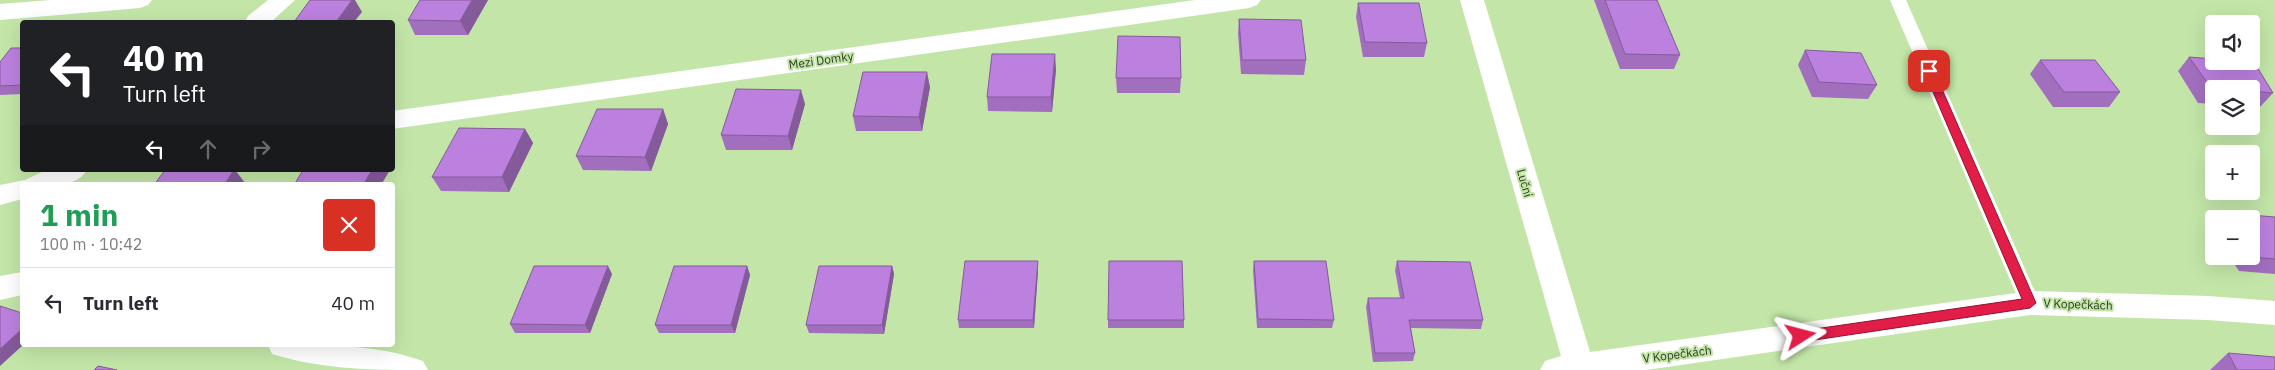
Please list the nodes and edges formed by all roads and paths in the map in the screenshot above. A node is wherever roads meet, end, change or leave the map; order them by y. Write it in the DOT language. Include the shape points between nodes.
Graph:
graph roads {
  1 [pos="140,0"];
  2 [pos="283,0"];
  3 [pos="1249,0"];
  4 [pos="1472,0"];
  5 [pos="1898,0"];
  6 [pos="0,12"];
  7 [pos="259,20"];
  8 [pos="395,120"];
  9 [pos="68,172"];
  10 [pos="83,172"];
  11 [pos="43,182"];
  12 [pos="74,182"];
  13 [pos="20,190"];
  14 [pos="0,195"];
  15 [pos="20,284"];
  16 [pos="0,288"];
  17 [pos="2030,303"];
  18 [pos="2275,313"];
  19 [pos="293,347"];
  20 [pos="1715,360"];
  21 [pos="1567,368"];
  22 [pos="412,370"];
  1 -- 6 [label="street"];
  2 -- 7 [label="street"];
  3 -- 8 [label="street, Mezi Domky"];
  4 -- 21 [label="street, Luční"];
  5 -- 17 [label="lane"];
  9 -- 11 [label="street"];
  10 -- 12 [label="street"];
  13 -- 14 [label="street"];
  15 -- 16 [label="street"];
  17 -- 18 [label="street, V Kopečkách"];
  17 -- 20 [label="street, V Kopečkách"];
  19 -- 22 [label="street"];
  20 -- 21 [label="street, V Kopečkách"];
}
